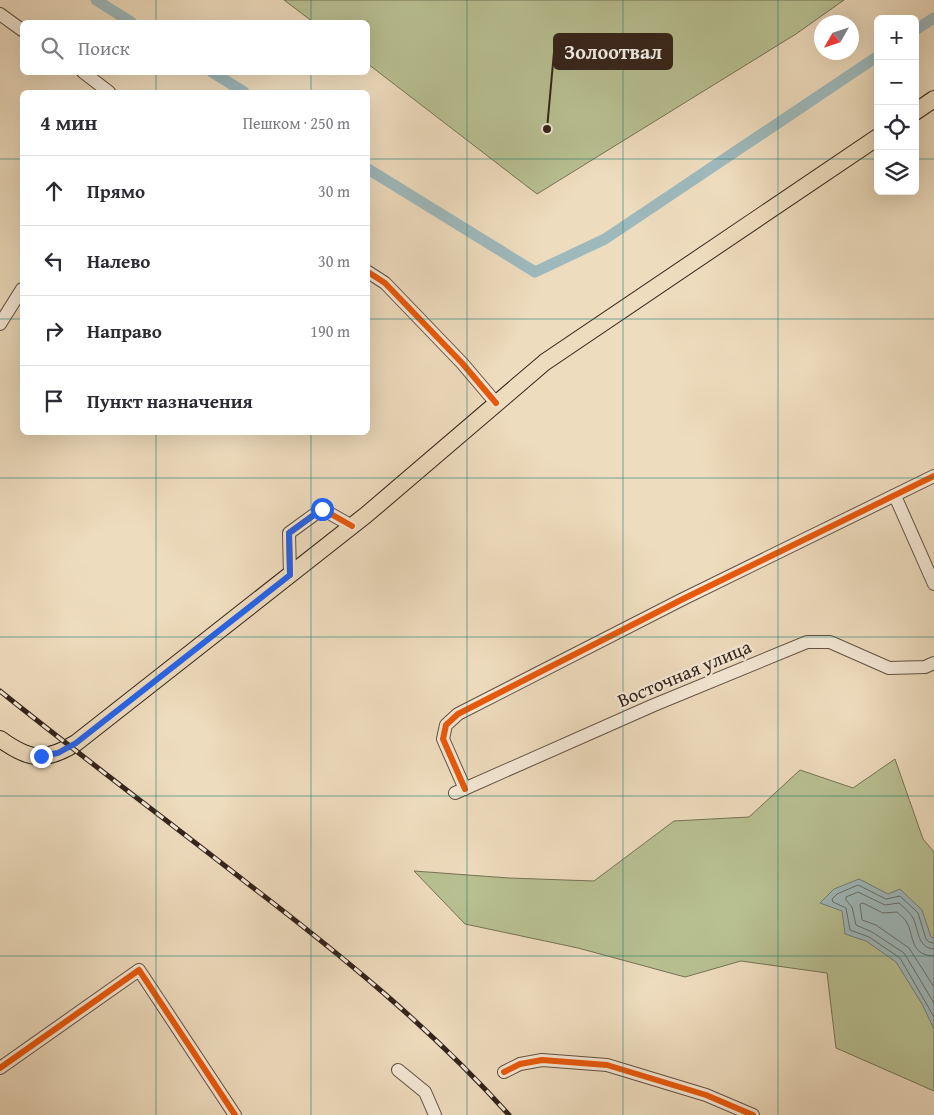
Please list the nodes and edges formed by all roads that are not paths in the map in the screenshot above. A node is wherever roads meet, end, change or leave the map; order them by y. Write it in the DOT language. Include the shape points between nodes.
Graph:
graph roads {
  1 [pos="0,14"];
  2 [pos="20,29"];
  3 [pos="87,75"];
  4 [pos="106,90"];
  5 [pos="934,99"];
  6 [pos="919,109"];
  7 [pos="874,140"];
  8 [pos="370,273"];
  9 [pos="20,292"];
  10 [pos="0,324"];
  11 [pos="496,403"];
  12 [pos="934,476"];
  13 [pos="895,496"];
  14 [pos="352,526"];
  15 [pos="290,575"];
  16 [pos="934,584"];
  17 [pos="934,663"];
  18 [pos="0,739"];
  19 [pos="0,1068"];
  20 [pos="398,1070"];
  21 [pos="504,1072"];
  22 [pos="235,1115"];
  23 [pos="435,1115"];
  24 [pos="753,1115"];
  1 -- 2 [label="street"];
  3 -- 4 [label="street"];
  5 -- 6 [label="main road"];
  7 -- 11 [label="main road" via="545,362"];
  8 -- 11 [label="street" via="385,283"];
  9 -- 10 [label="street"];
  11 -- 14 [label="main road"];
  12 -- 13 [label="street"];
  13 -- 16 [label="street"];
  13 -- 17 [label="street, Восточная улица" via="458,714 446,725 443,739 460,791 654,704 807,642 830,642 889,668 925,667"];
  14 -- 15 [label="main road"];
  14 -- 15 [label="street" via="322,509 289,533"];
  15 -- 18 [label="main road" via="58,753 26,755"];
  19 -- 22 [label="street" via="139,970"];
  20 -- 23 [label="street" via="425,1092"];
  21 -- 24 [label="street" via="520,1064 542,1060 607,1065 706,1095"];
}
